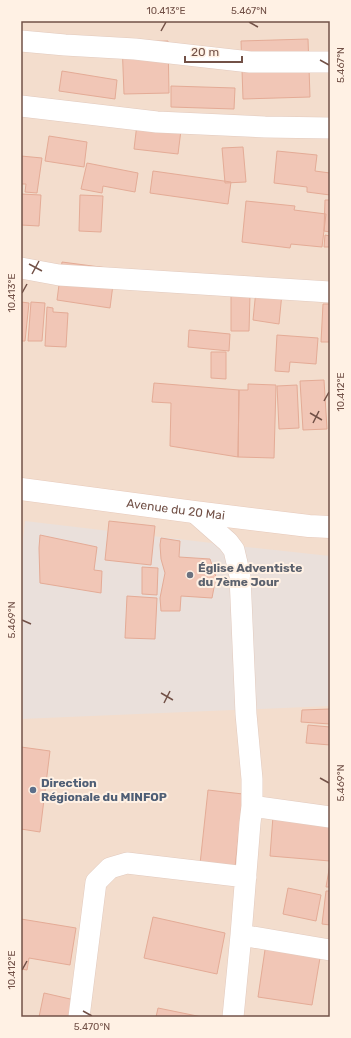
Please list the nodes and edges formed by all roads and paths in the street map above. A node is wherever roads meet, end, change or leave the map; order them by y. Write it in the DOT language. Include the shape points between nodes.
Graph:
graph roads {
  1 [pos="21,41"];
  2 [pos="330,62"];
  3 [pos="21,106"];
  4 [pos="330,128"];
  5 [pos="21,268"];
  6 [pos="330,292"];
  7 [pos="21,489"];
  8 [pos="194,512"];
  9 [pos="330,527"];
  10 [pos="252,806"];
  11 [pos="330,817"];
  12 [pos="246,877"];
  13 [pos="241,935"];
  14 [pos="330,950"];
  15 [pos="79,1017"];
  16 [pos="233,1017"];
  1 -- 2 [label="street" via="135,49 250,62"];
  3 -- 4 [label="street" via="157,122"];
  5 -- 6 [label="street" via="59,275"];
  7 -- 8 [label="main road, Avenue du 20 Mai"];
  8 -- 9 [label="main road, Avenue du 20 Mai"];
  8 -- 10 [label="street" via="234,550 240,576"];
  10 -- 11 [label="street"];
  10 -- 12 [label="street"];
  12 -- 13 [label="street"];
  12 -- 15 [label="street" via="127,863 110,868 96,882"];
  13 -- 14 [label="street"];
  13 -- 16 [label="street"];
}
